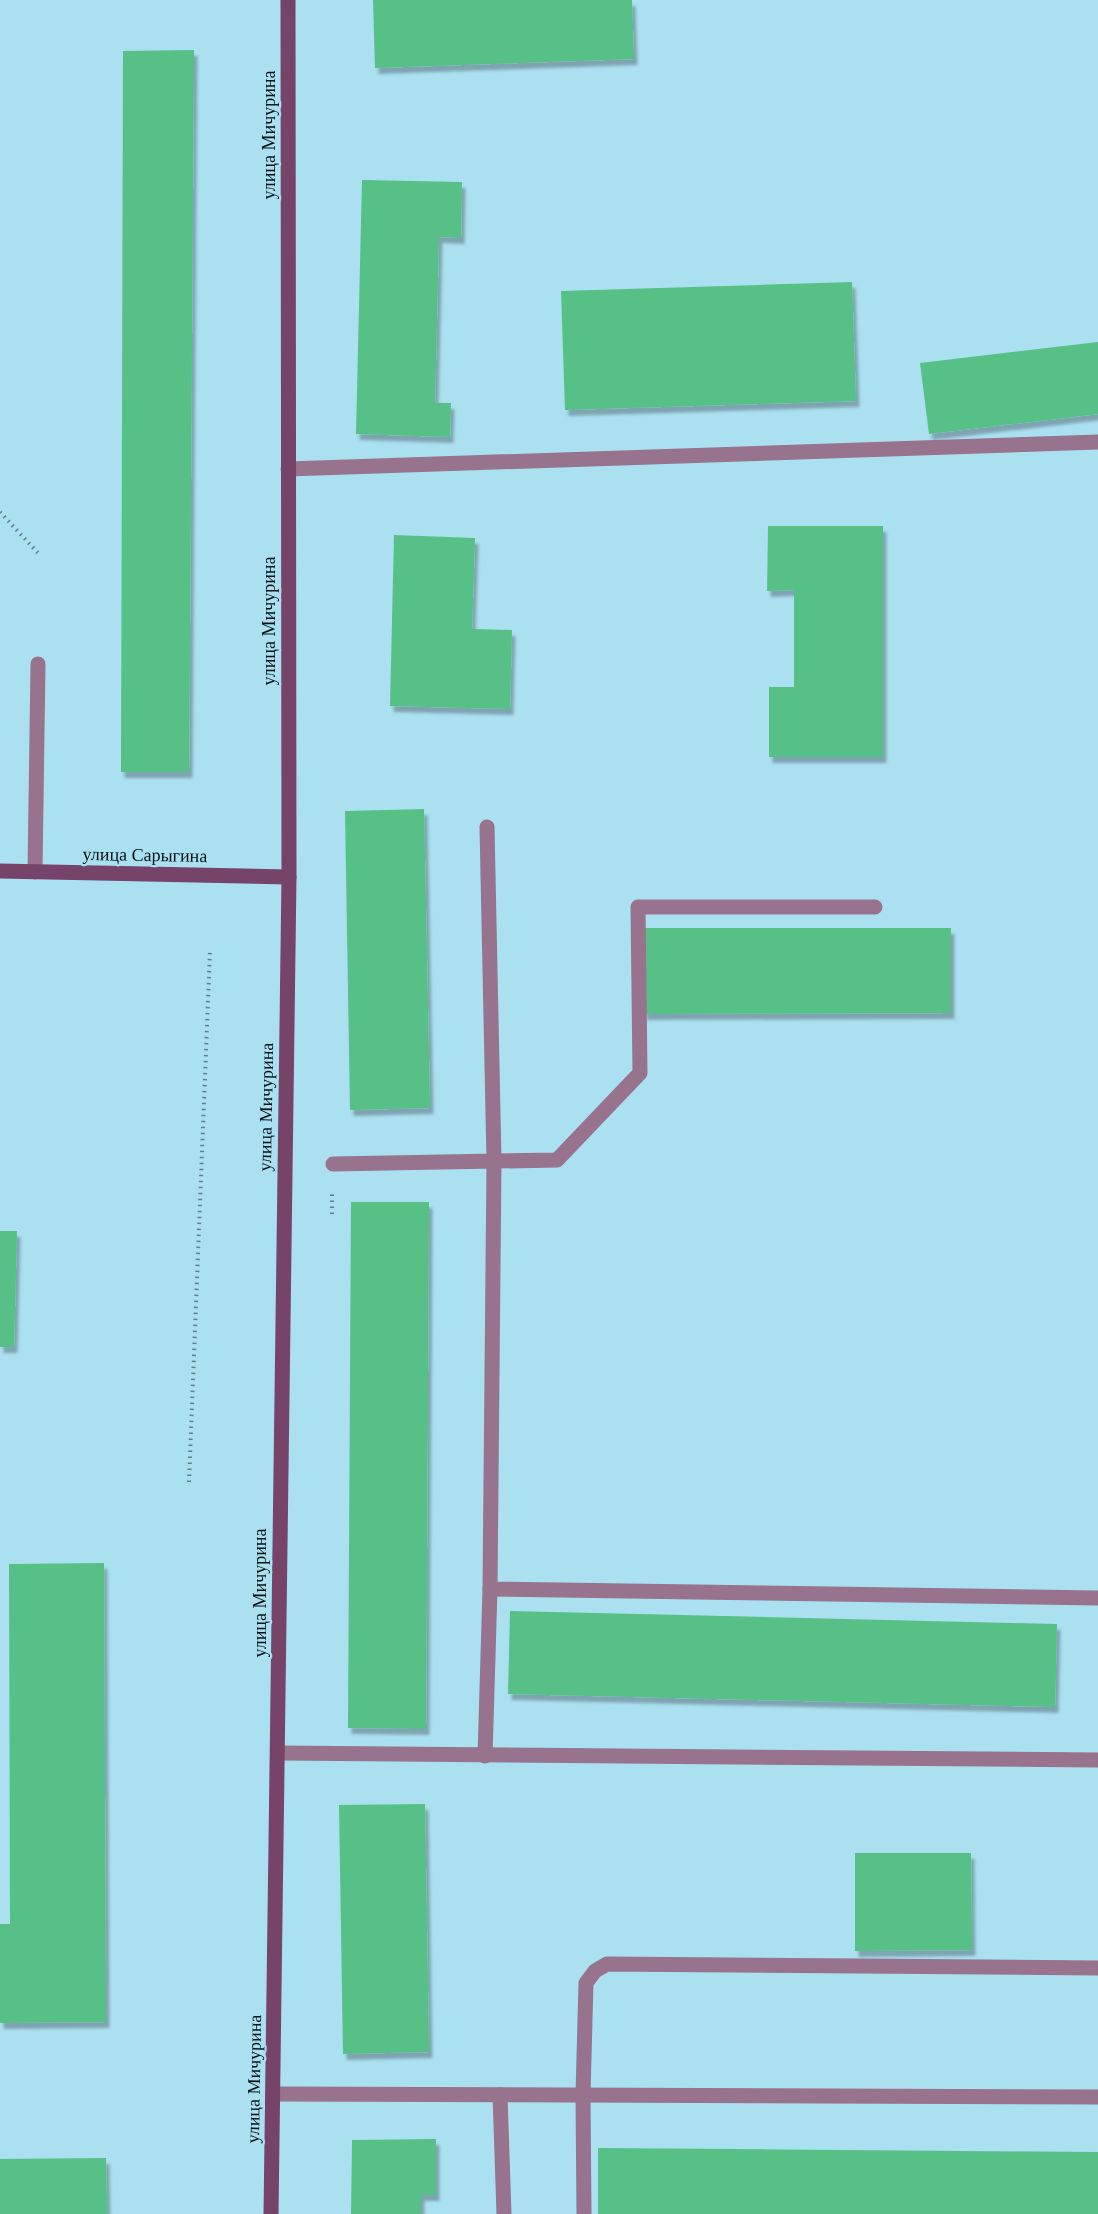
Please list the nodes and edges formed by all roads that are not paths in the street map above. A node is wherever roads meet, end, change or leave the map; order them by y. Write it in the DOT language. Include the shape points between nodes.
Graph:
graph roads {
  1 [pos="288,0"];
  2 [pos="1098,442"];
  3 [pos="288,469"];
  4 [pos="38,664"];
  5 [pos="487,827"];
  6 [pos="0,871"];
  7 [pos="35,872"];
  8 [pos="289,878"];
  9 [pos="875,907"];
  10 [pos="494,1161"];
  11 [pos="333,1164"];
  12 [pos="490,1589"];
  13 [pos="1098,1598"];
  14 [pos="279,1754"];
  15 [pos="485,1756"];
  16 [pos="1098,1760"];
  17 [pos="1098,1968"];
  18 [pos="273,2094"];
  19 [pos="500,2095"];
  20 [pos="583,2095"];
  21 [pos="1098,2097"];
  22 [pos="271,2214"];
  23 [pos="504,2214"];
  24 [pos="584,2214"];
  1 -- 3 [label="street, улица Мичурина"];
  2 -- 3 [label="lane"];
  3 -- 8 [label="street, улица Мичурина"];
  4 -- 7 [label="lane"];
  5 -- 10 [label="lane"];
  6 -- 7 [label="street, улица Сарыгина"];
  7 -- 8 [label="street, улица Сарыгина"];
  8 -- 14 [label="street, улица Мичурина"];
  9 -- 10 [label="lane" via="638,907 640,1073 557,1160"];
  10 -- 11 [label="lane"];
  10 -- 12 [label="lane"];
  12 -- 13 [label="lane"];
  12 -- 15 [label="lane"];
  14 -- 15 [label="lane"];
  14 -- 18 [label="street, улица Мичурина"];
  15 -- 16 [label="lane"];
  17 -- 20 [label="lane" via="607,1964 586,1983"];
  18 -- 19 [label="lane"];
  18 -- 22 [label="street, улица Мичурина"];
  19 -- 20 [label="lane"];
  19 -- 23 [label="lane"];
  20 -- 21 [label="lane"];
  20 -- 24 [label="lane"];
}
